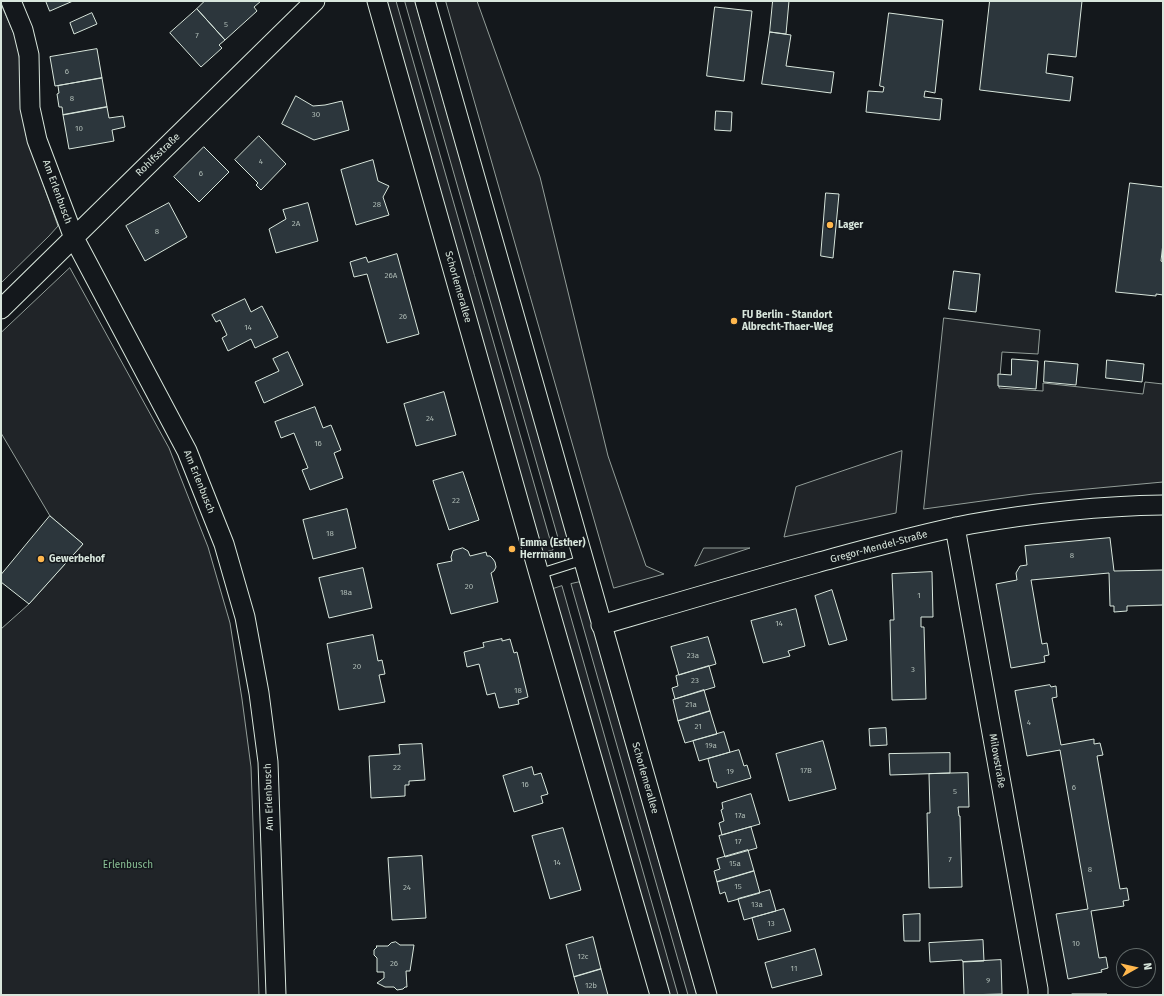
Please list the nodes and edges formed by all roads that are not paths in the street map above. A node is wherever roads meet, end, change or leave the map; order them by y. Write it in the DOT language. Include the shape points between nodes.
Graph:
graph roads {
  1 [pos="11,1"];
  2 [pos="315,1"];
  3 [pos="377,1"];
  4 [pos="425,1"];
  5 [pos="74,238"];
  6 [pos="1,309"];
  7 [pos="1163,505"];
  8 [pos="955,527"];
  9 [pos="583,560"];
  10 [pos="539,574"];
  11 [pos="601,625"];
  12 [pos="276,995"];
  13 [pos="660,995"];
  14 [pos="707,995"];
  15 [pos="1038,995"];
  1 -- 5 [label="street, Am Erlenbusch" via="23,30 29,56 30,108 38,140"];
  2 -- 5 [label="street, Rohlfsstraße"];
  3 -- 10 [label="street, Schorlemerallee"];
  4 -- 9 [label="street, Schorlemerallee"];
  5 -- 6 [label="street, Rohlfsstraße"];
  5 -- 12 [label="street, Am Erlenbusch" via="187,451 224,544 245,617 268,762"];
  7 -- 8 [label="street, Gregor-Mendel-Straße" via="1066,511"];
  8 -- 11 [label="street, Gregor-Mendel-Straße" via="869,548"];
  8 -- 15 [label="street, Milowstraße"];
  9 -- 10 [label="lane"];
  9 -- 11 [label="street, Schorlemerallee"];
  10 -- 13 [label="street, Schorlemerallee"];
  11 -- 14 [label="street, Schorlemerallee"];
}
